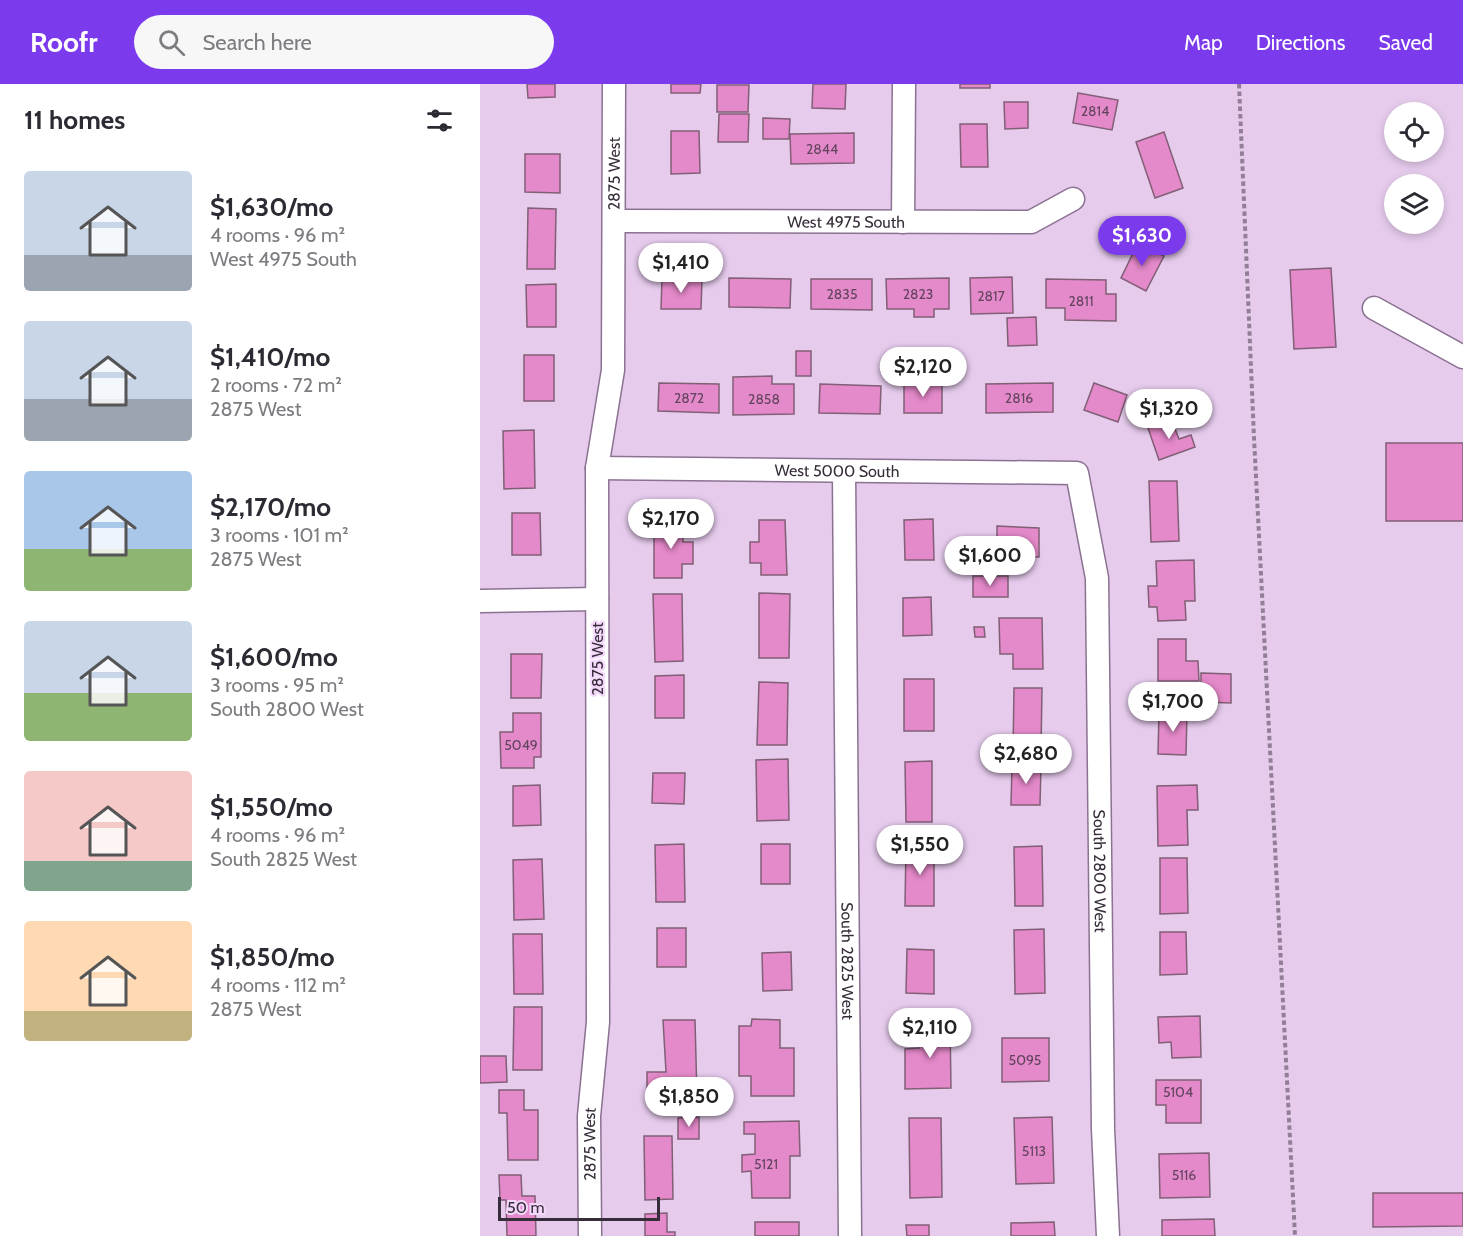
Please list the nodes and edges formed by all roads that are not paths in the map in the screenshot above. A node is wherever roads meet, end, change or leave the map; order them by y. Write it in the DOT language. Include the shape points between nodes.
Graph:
graph roads {
  1 [pos="614,84"];
  2 [pos="904,84"];
  3 [pos="1073,199"];
  4 [pos="614,221"];
  5 [pos="903,222"];
  6 [pos="1374,308"];
  7 [pos="1463,357"];
  8 [pos="597,468"];
  9 [pos="844,471"];
  10 [pos="1077,473"];
  11 [pos="597,599"];
  12 [pos="480,600"];
  13 [pos="590,1236"];
  14 [pos="850,1236"];
  15 [pos="1108,1236"];
  1 -- 4 [label="street, 2875 West"];
  2 -- 5 [label="street"];
  3 -- 5 [label="street, West 4975 South" via="1031,222"];
  4 -- 5 [label="street, West 4975 South"];
  4 -- 8 [label="street, 2875 West" via="613,370"];
  6 -- 7 [label="street"];
  8 -- 9 [label="street, West 5000 South"];
  8 -- 11 [label="street, 2875 West"];
  9 -- 10 [label="street, West 5000 South"];
  9 -- 14 [label="street, South 2825 West"];
  10 -- 15 [label="street, South 2800 West" via="1097,578 1103,1129"];
  11 -- 12 [label="street"];
  11 -- 13 [label="street, 2875 West" via="598,1022 589,1116"];
}
